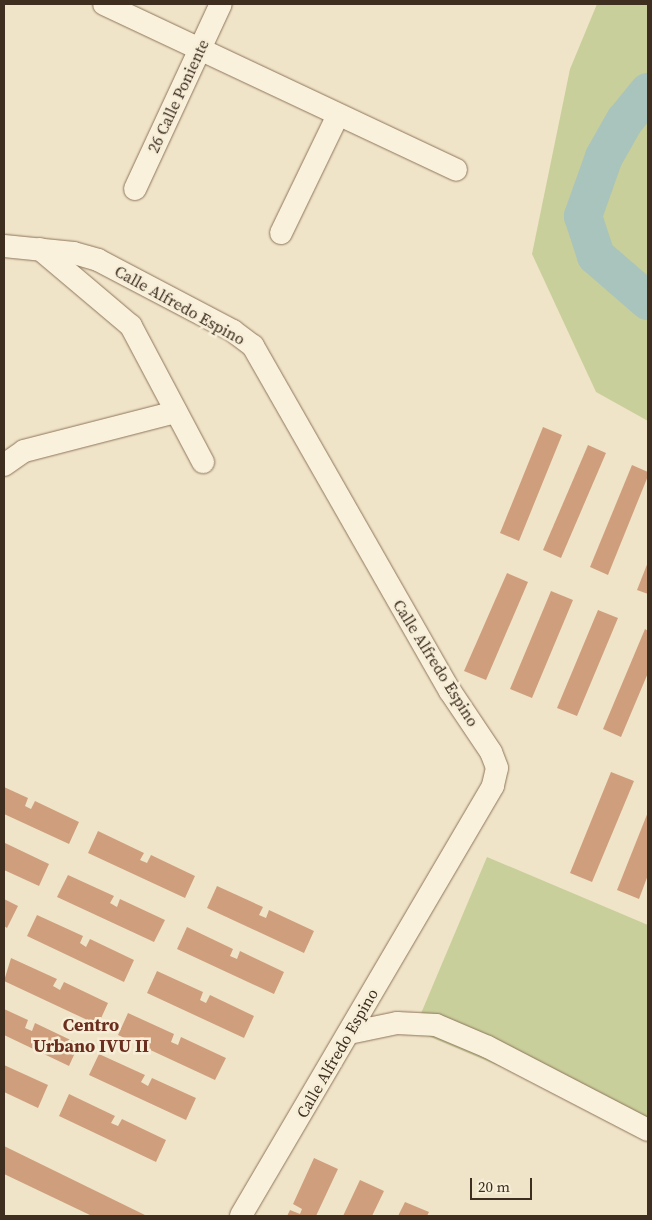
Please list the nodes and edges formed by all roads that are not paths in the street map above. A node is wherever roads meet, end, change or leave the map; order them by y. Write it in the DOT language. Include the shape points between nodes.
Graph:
graph roads {
  1 [pos="104,4"];
  2 [pos="220,4"];
  3 [pos="199,51"];
  4 [pos="338,115"];
  5 [pos="456,170"];
  6 [pos="135,189"];
  7 [pos="281,233"];
  8 [pos="4,246"];
  9 [pos="40,249"];
  10 [pos="176,412"];
  11 [pos="203,462"];
  12 [pos="4,465"];
  13 [pos="349,1033"];
  14 [pos="648,1130"];
  15 [pos="241,1216"];
  1 -- 3 [label="street"];
  2 -- 3 [label="street, 26 Calle Poniente"];
  3 -- 4 [label="street"];
  3 -- 6 [label="street, 26 Calle Poniente"];
  4 -- 5 [label="street"];
  4 -- 7 [label="street"];
  8 -- 9 [label="street, Calle Alfredo Espino"];
  9 -- 10 [label="street" via="131,326"];
  9 -- 13 [label="street, Calle Alfredo Espino" via="98,260 234,331 253,346 445,682 494,757 497,768 493,786"];
  10 -- 11 [label="street"];
  10 -- 12 [label="street" via="24,451"];
  13 -- 14 [label="street" via="397,1023 436,1025 488,1047"];
  13 -- 15 [label="street, Calle Alfredo Espino"];
}
